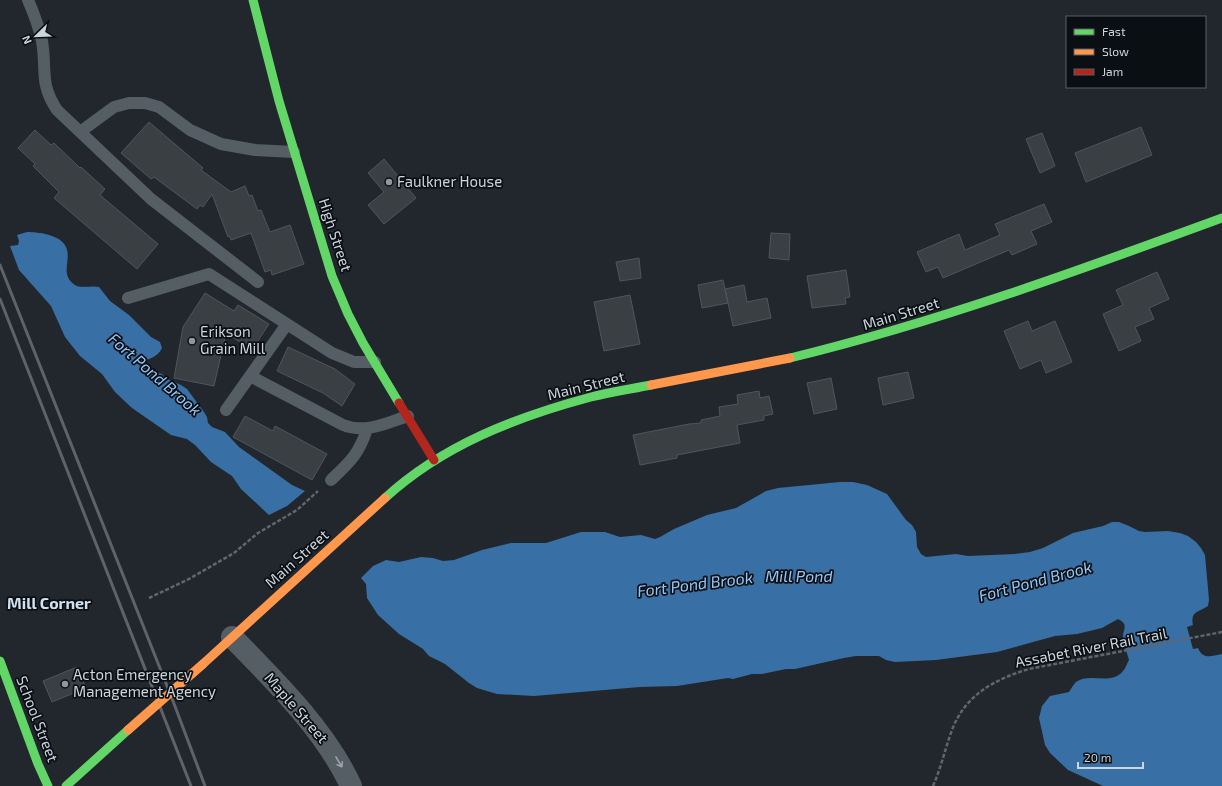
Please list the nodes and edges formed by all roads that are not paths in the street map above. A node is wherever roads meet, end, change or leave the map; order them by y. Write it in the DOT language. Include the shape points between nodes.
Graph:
graph roads {
  1 [pos="28,0"];
  2 [pos="253,0"];
  3 [pos="80,132"];
  4 [pos="294,152"];
  5 [pos="1222,218"];
  6 [pos="258,282"];
  7 [pos="128,298"];
  8 [pos="287,324"];
  9 [pos="375,362"];
  10 [pos="250,376"];
  11 [pos="226,410"];
  12 [pos="408,416"];
  13 [pos="367,429"];
  14 [pos="434,460"];
  15 [pos="331,480"];
  16 [pos="232,636"];
  17 [pos="0,661"];
  18 [pos="5,688"];
  19 [pos="48,786"];
  20 [pos="66,786"];
  21 [pos="351,786"];
  1 -- 3 [label="lane" via="42,42 47,90 58,110"];
  2 -- 4 [label="main road, High Street"];
  3 -- 4 [label="lane" via="114,107 129,103 145,103 159,106 190,130 221,144 255,150"];
  3 -- 6 [label="lane" via="151,199"];
  4 -- 9 [label="main road, High Street" via="332,276 353,324"];
  5 -- 14 [label="main road, Main Street" via="1007,295 874,337 552,408 491,430"];
  7 -- 8 [label="lane" via="209,274"];
  8 -- 9 [label="lane" via="347,360"];
  8 -- 10 [label="lane"];
  9 -- 12 [label="main road, High Street"];
  10 -- 11 [label="lane"];
  10 -- 13 [label="lane" via="344,425"];
  12 -- 13 [label="lane"];
  12 -- 14 [label="main road, High Street"];
  13 -- 15 [label="lane" via="354,457"];
  14 -- 16 [label="main road, Main Street" via="396,488"];
  16 -- 20 [label="main road, Main Street, bridge"];
  16 -- 21 [label="street, Maple Street, one-way" via="322,737"];
  17 -- 18 [label="main road, School Street"];
  18 -- 19 [label="main road, School Street"];
}
